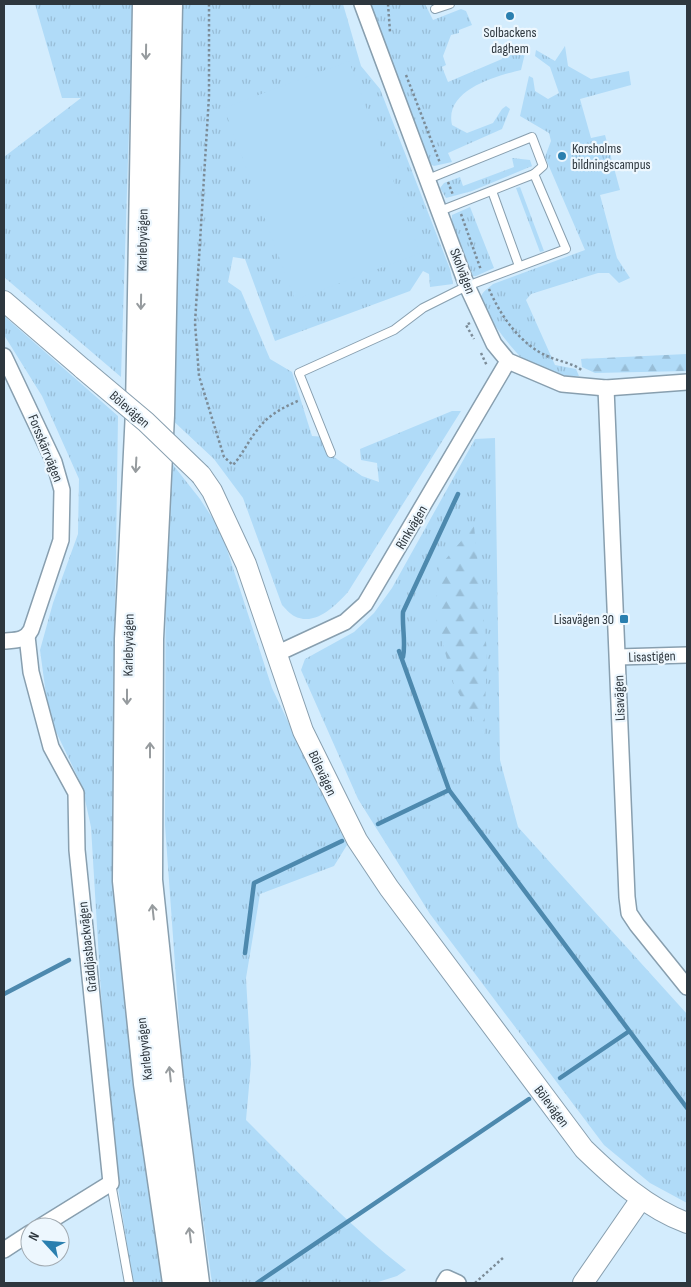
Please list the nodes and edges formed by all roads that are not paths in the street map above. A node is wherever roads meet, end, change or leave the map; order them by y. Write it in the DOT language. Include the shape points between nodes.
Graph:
graph roads {
  1 [pos="146,4"];
  2 [pos="169,4"];
  3 [pos="362,4"];
  4 [pos="450,4"];
  5 [pos="435,9"];
  6 [pos="534,174"];
  7 [pos="428,179"];
  8 [pos="492,190"];
  9 [pos="440,211"];
  10 [pos="520,266"];
  11 [pos="467,286"];
  12 [pos="4,301"];
  13 [pos="4,356"];
  14 [pos="508,360"];
  15 [pos="687,382"];
  16 [pos="606,388"];
  17 [pos="331,453"];
  18 [pos="27,636"];
  19 [pos="4,640"];
  20 [pos="276,654"];
  21 [pos="687,655"];
  22 [pos="618,657"];
  23 [pos="687,987"];
  24 [pos="112,1183"];
  25 [pos="641,1199"];
  26 [pos="56,1217"];
  27 [pos="687,1223"];
  28 [pos="20,1240"];
  29 [pos="4,1250"];
  30 [pos="129,1283"];
  31 [pos="176,1283"];
  32 [pos="196,1283"];
  33 [pos="444,1283"];
  34 [pos="458,1283"];
  35 [pos="583,1283"];
  1 -- 31 [label="highway, Karlebyvägen, one-way" via="139,411 128,639 126,881 147,1084"];
  32 -- 2 [label="highway, Karlebyvägen, one-way" via="149,880 150,639 161,415"];
  3 -- 7 [label="street, Skolvägen"];
  4 -- 5 [label="lane"];
  6 -- 7 [label="lane" via="543,166 532,137"];
  6 -- 8 [label="lane"];
  6 -- 10 [label="lane" via="566,248"];
  7 -- 9 [label="street, Skolvägen"];
  8 -- 9 [label="lane"];
  8 -- 10 [label="lane"];
  9 -- 11 [label="street, Skolvägen"];
  10 -- 11 [label="lane"];
  11 -- 14 [label="street, Skolvägen" via="494,344"];
  11 -- 17 [label="lane" via="423,308 394,330 298,373"];
  12 -- 20 [label="main road, Bölevägen, bridge" via="146,422 201,475 216,498 246,564"];
  13 -- 18 [label="street, Forsskärrvägen" via="54,462 62,490 61,540"];
  14 -- 16 [label="street, Skolvägen" via="562,384"];
  14 -- 20 [label="street, Rinkvägen" via="365,604 345,622"];
  15 -- 16 [label="street, Skolvägen"];
  16 -- 22 [label="street, Lisavägen"];
  18 -- 19 [label="street" via="21,640"];
  18 -- 24 [label="street, Gräddjasbackvägen" via="33,681 51,747 76,793 77,850"];
  20 -- 25 [label="main road, Bölevägen" via="303,731 334,798 389,888 584,1149"];
  21 -- 22 [label="street, Lisastigen"];
  22 -- 23 [label="street, Lisavägen" via="629,913"];
  24 -- 26 [label="street"];
  24 -- 30 [label="lane"];
  25 -- 27 [label="main road, Bölevägen"];
  25 -- 35 [label="main road"];
  28 -- 29 [label="street"];
  33 -- 34 [label="street" via="447,1278"];
}
